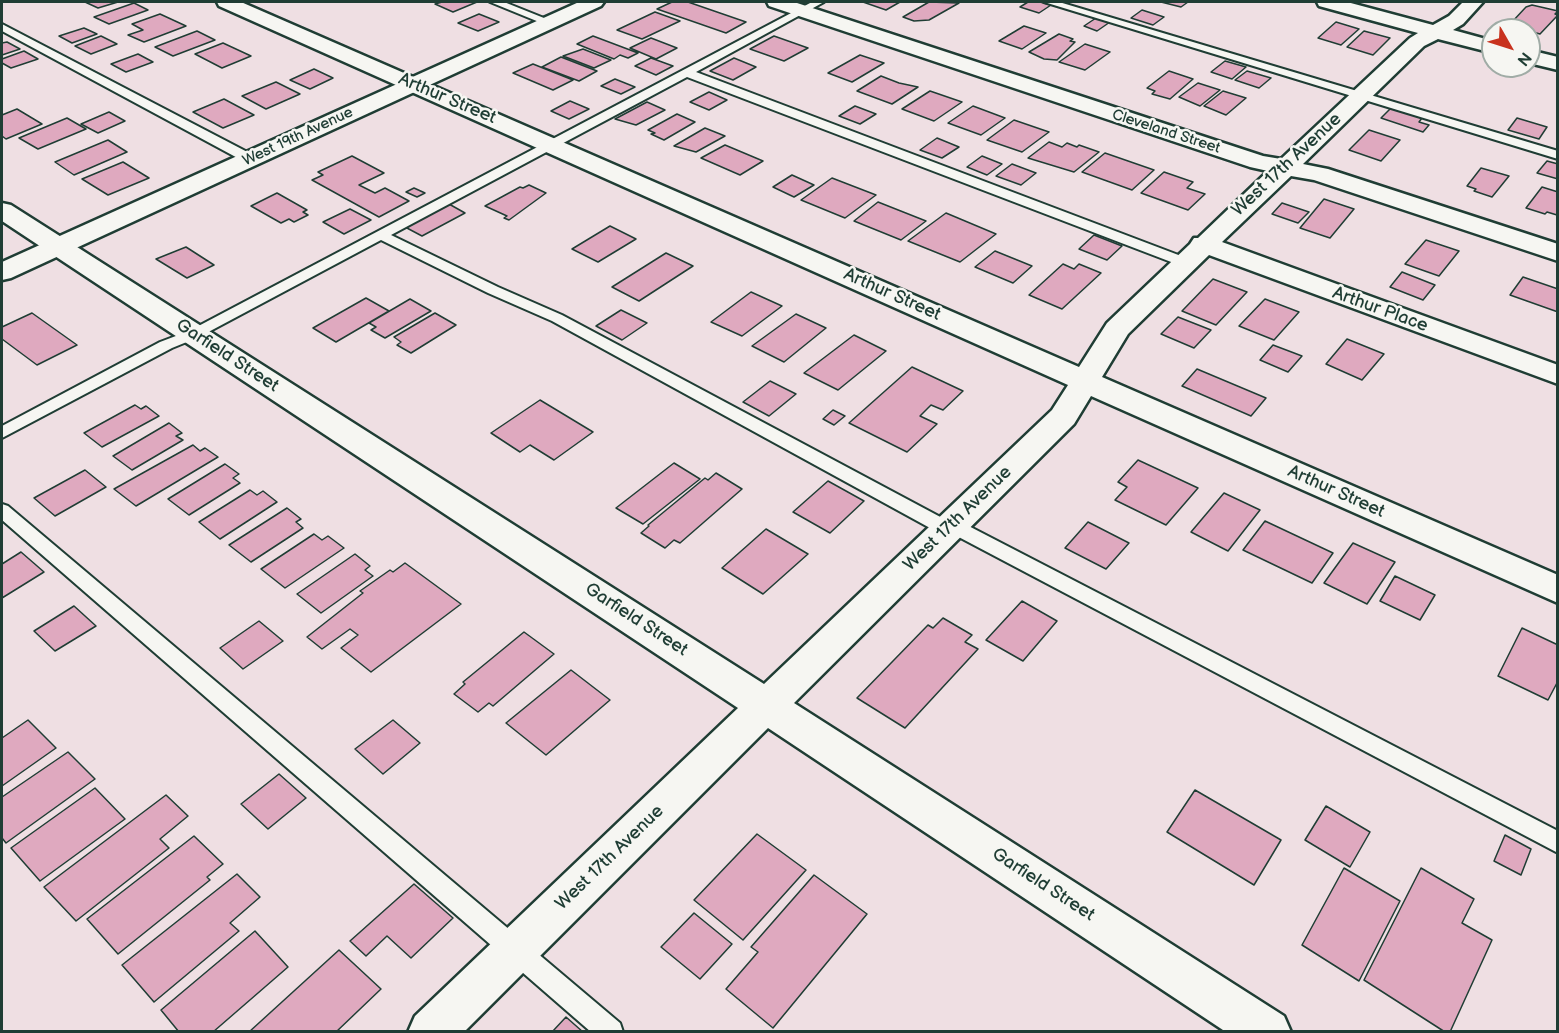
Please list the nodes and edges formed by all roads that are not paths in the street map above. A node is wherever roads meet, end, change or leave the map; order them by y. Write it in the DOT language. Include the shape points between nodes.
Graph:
graph roads {
  1 [pos="226,2"];
  2 [pos="495,2"];
  3 [pos="594,2"];
  4 [pos="776,2"];
  5 [pos="1049,2"];
  6 [pos="1326,2"];
  7 [pos="1474,2"];
  8 [pos="811,6"];
  9 [pos="548,22"];
  10 [pos="2,27"];
  11 [pos="1437,31"];
  12 [pos="1481,43"];
  13 [pos="1541,59"];
  14 [pos="1557,64"];
  15 [pos="686,72"];
  16 [pos="412,84"];
  17 [pos="1360,96"];
  18 [pos="551,144"];
  19 [pos="1557,155"];
  20 [pos="250,159"];
  21 [pos="1284,168"];
  22 [pos="2,210"];
  23 [pos="381,235"];
  24 [pos="58,247"];
  25 [pos="1194,253"];
  26 [pos="1557,253"];
  27 [pos="2,272"];
  28 [pos="194,334"];
  29 [pos="1557,375"];
  30 [pos="1084,381"];
  31 [pos="2,433"];
  32 [pos="2,510"];
  33 [pos="949,527"];
  34 [pos="1557,590"];
  35 [pos="767,704"];
  36 [pos="1557,843"];
  37 [pos="514,951"];
  38 [pos="431,1032"];
  39 [pos="611,1032"];
  40 [pos="1268,1032"];
  1 -- 16 [label="street, Arthur Street"];
  2 -- 9 [label="lane"];
  3 -- 9 [label="street, West 19th Avenue"];
  4 -- 8 [label="street, Cleveland Street"];
  5 -- 17 [label="lane"];
  6 -- 11 [label="street"];
  7 -- 11 [label="street, West 17th Avenue" via="1456,20"];
  8 -- 15 [label="lane"];
  8 -- 21 [label="street, Cleveland Street" via="1257,162"];
  9 -- 16 [label="street, West 19th Avenue"];
  10 -- 20 [label="lane"];
  11 -- 12 [label="street"];
  11 -- 17 [label="street, West 17th Avenue" via="1417,42"];
  13 -- 14 [label="street"];
  15 -- 18 [label="lane"];
  15 -- 25 [label="lane"];
  16 -- 18 [label="street, Arthur Street"];
  16 -- 20 [label="street, West 19th Avenue"];
  17 -- 19 [label="lane"];
  17 -- 21 [label="street, West 17th Avenue"];
  18 -- 23 [label="lane"];
  18 -- 30 [label="street, Arthur Street"];
  20 -- 24 [label="street, West 19th Avenue"];
  21 -- 25 [label="street, West 17th Avenue"];
  21 -- 26 [label="street, Cleveland Street" via="1319,174"];
  22 -- 24 [label="street, Garfield Street"];
  23 -- 28 [label="lane"];
  23 -- 33 [label="lane" via="557,318"];
  24 -- 27 [label="street, West 19th Avenue"];
  24 -- 28 [label="street, Garfield Street"];
  25 -- 29 [label="street, Arthur Place"];
  25 -- 30 [label="street, West 17th Avenue" via="1117,329"];
  28 -- 31 [label="lane" via="166,345"];
  28 -- 35 [label="street, Garfield Street"];
  30 -- 33 [label="street, West 17th Avenue" via="1063,417"];
  30 -- 34 [label="street, Arthur Street"];
  32 -- 37 [label="lane"];
  33 -- 35 [label="street, West 17th Avenue"];
  33 -- 36 [label="lane"];
  35 -- 37 [label="street, West 17th Avenue"];
  35 -- 40 [label="street, Garfield Street"];
  37 -- 38 [label="street, West 17th Avenue"];
  37 -- 39 [label="lane"];
}
